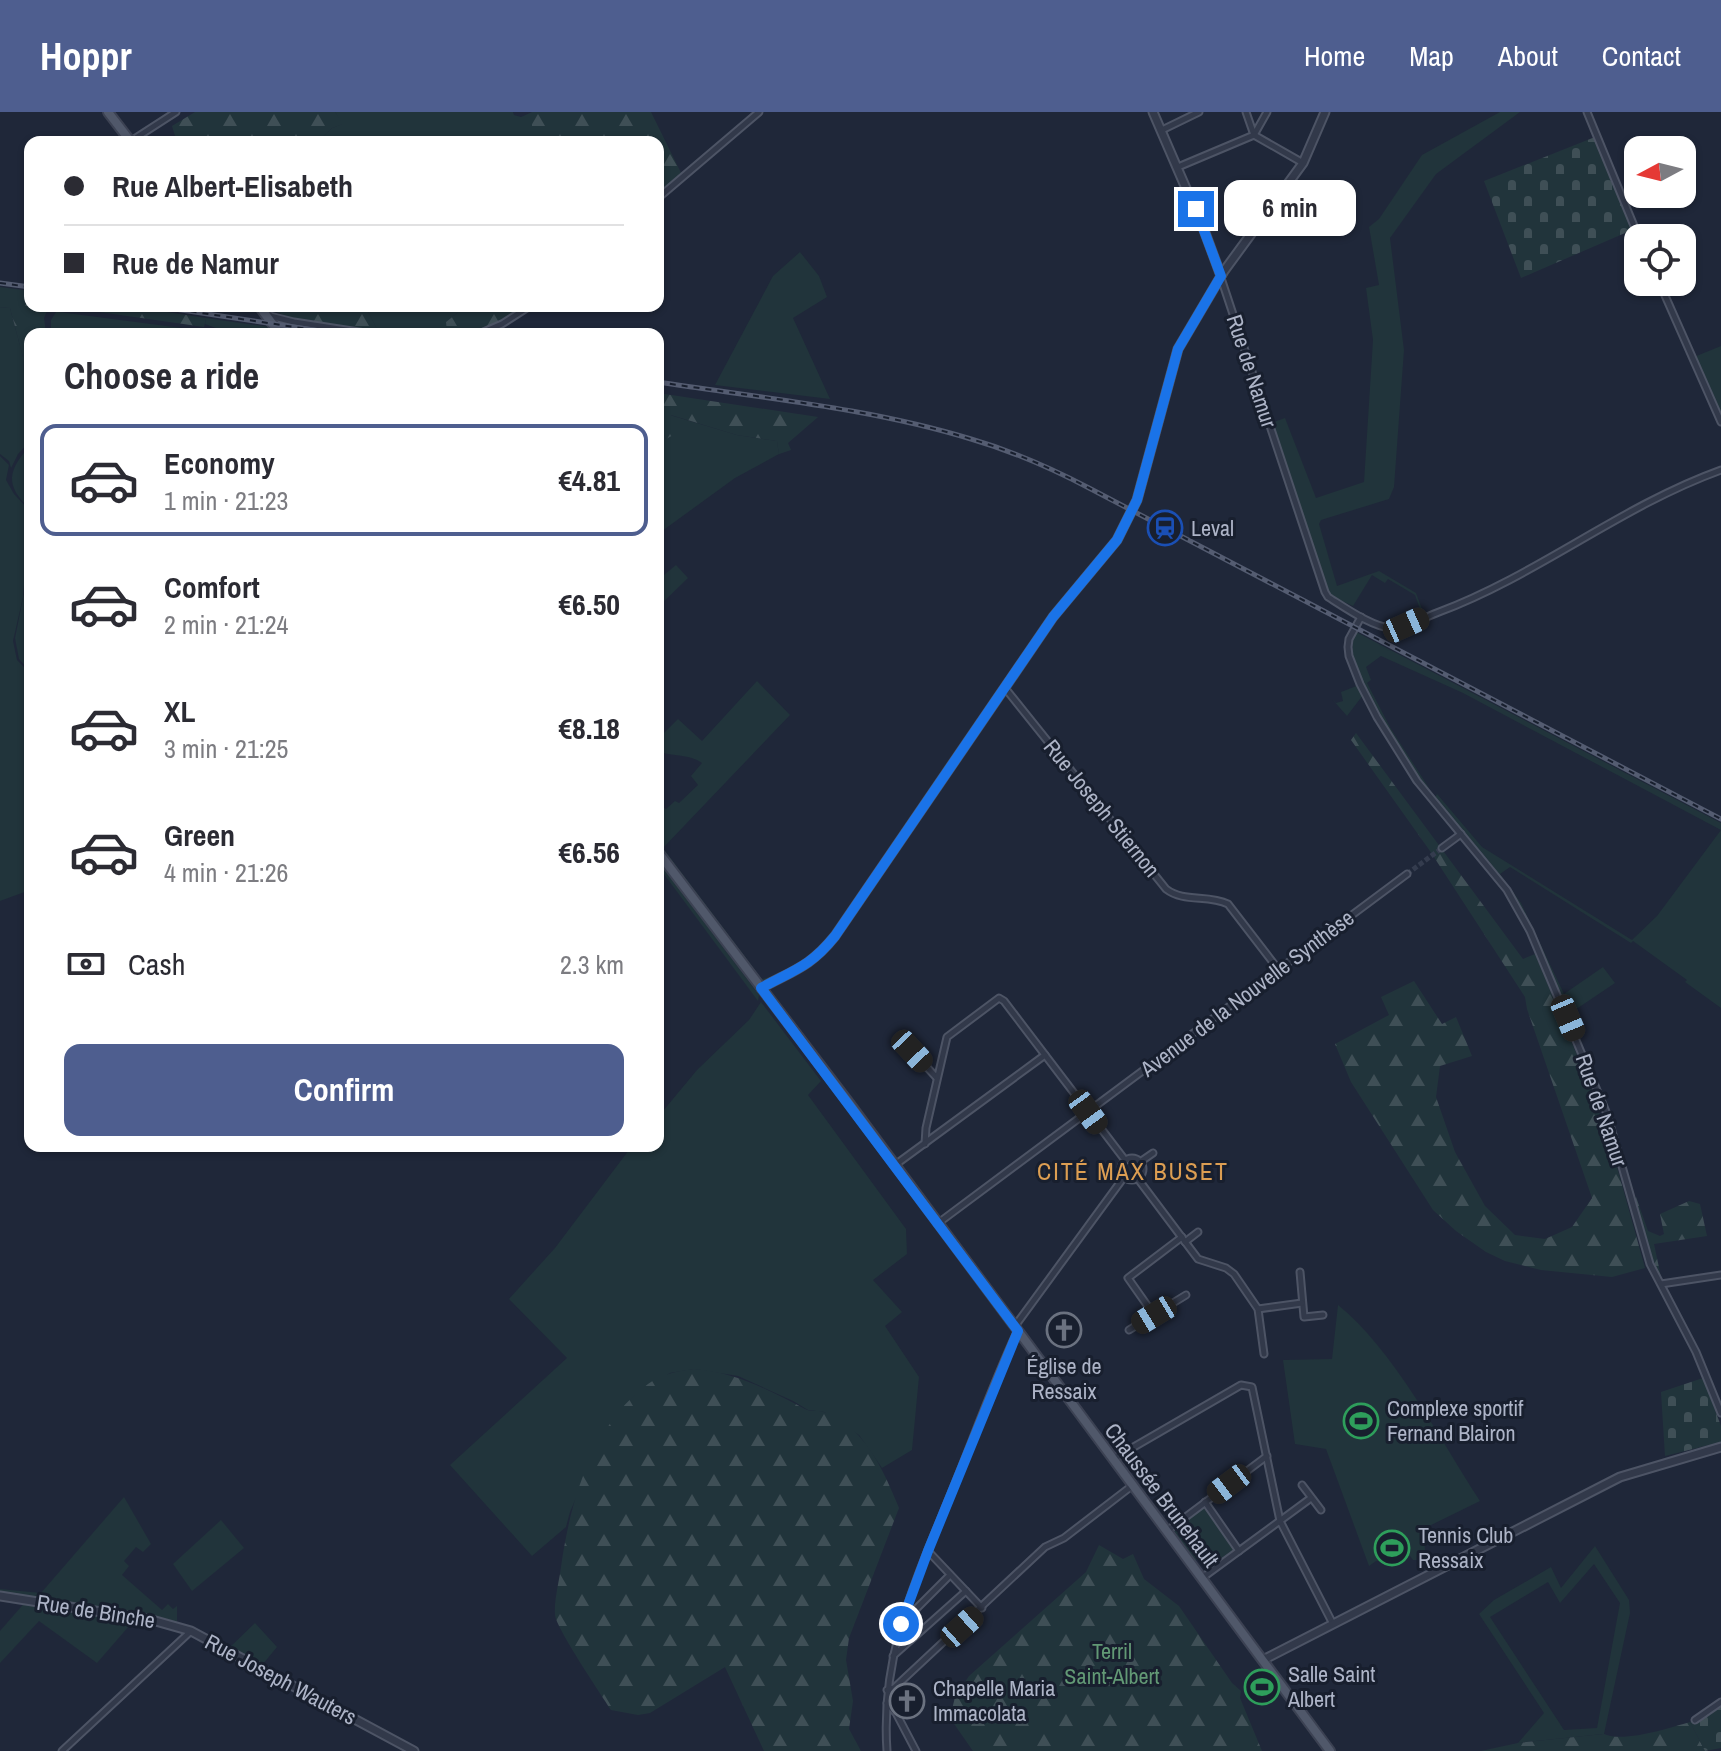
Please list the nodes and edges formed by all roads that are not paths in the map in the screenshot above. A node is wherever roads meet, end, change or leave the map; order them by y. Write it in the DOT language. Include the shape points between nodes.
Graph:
graph roads {
  1 [pos="108,112"];
  2 [pos="176,112"];
  3 [pos="759,112"];
  4 [pos="1153,112"];
  5 [pos="1199,112"];
  6 [pos="1246,112"];
  7 [pos="1267,112"];
  8 [pos="1325,112"];
  9 [pos="1587,112"];
  10 [pos="1162,130"];
  11 [pos="1254,135"];
  12 [pos="126,136"];
  13 [pos="140,136"];
  14 [pos="1303,163"];
  15 [pos="1178,167"];
  16 [pos="664,193"];
  17 [pos="1633,224"];
  18 [pos="1221,276"];
  19 [pos="1665,296"];
  20 [pos="263,312"];
  21 [pos="522,312"];
  22 [pos="265,315"];
  23 [pos="275,328"];
  24 [pos="333,328"];
  25 [pos="492,328"];
  26 [pos="1721,422"];
  27 [pos="1721,470"];
  28 [pos="1361,617"];
  29 [pos="1004,687"];
  30 [pos="1461,834"];
  31 [pos="1442,848"];
  32 [pos="664,860"];
  33 [pos="1407,874"];
  34 [pos="1278,969"];
  35 [pos="762,991"];
  36 [pos="903,1047"];
  37 [pos="1045,1055"];
  38 [pos="937,1077"];
  39 [pos="1088,1112"];
  40 [pos="925,1144"];
  41 [pos="1153,1153"];
  42 [pos="1125,1160"];
  43 [pos="1140,1162"];
  44 [pos="895,1166"];
  45 [pos="1124,1177"];
  46 [pos="1138,1179"];
  47 [pos="937,1224"];
  48 [pos="1198,1232"];
  49 [pos="1184,1239"];
  50 [pos="1300,1272"];
  51 [pos="1721,1275"];
  52 [pos="1661,1284"];
  53 [pos="1186,1295"];
  54 [pos="1302,1303"];
  55 [pos="1258,1309"];
  56 [pos="1154,1315"];
  57 [pos="1323,1315"];
  58 [pos="1016,1329"];
  59 [pos="1129,1330"];
  60 [pos="1264,1354"];
  61 [pos="1721,1413"];
  62 [pos="1721,1447"];
  63 [pos="1267,1456"];
  64 [pos="1113,1459"];
  65 [pos="1133,1485"];
  66 [pos="1302,1485"];
  67 [pos="1311,1498"];
  68 [pos="1205,1502"];
  69 [pos="1321,1510"];
  70 [pos="1280,1521"];
  71 [pos="1167,1531"];
  72 [pos="928,1551"];
  73 [pos="1239,1551"];
  74 [pos="950,1575"];
  75 [pos="1202,1578"];
  76 [pos="966,1591"];
  77 [pos="0,1596"];
  78 [pos="982,1608"];
  79 [pos="904,1614"];
  80 [pos="1333,1624"];
  81 [pos="191,1631"];
  82 [pos="892,1657"];
  83 [pos="1263,1660"];
  84 [pos="887,1690"];
  85 [pos="886,1702"];
  86 [pos="1721,1702"];
  87 [pos="1695,1720"];
  88 [pos="62,1751"];
  89 [pos="414,1751"];
  90 [pos="887,1751"];
  91 [pos="916,1751"];
  92 [pos="1330,1751"];
  1 -- 12 [label="main road"];
  2 -- 13 [label="street"];
  3 -- 16 [label="street"];
  4 -- 10 [label="street, Rue de Namur"];
  5 -- 10 [label="street"];
  6 -- 11 [label="street"];
  7 -- 11 [label="street"];
  8 -- 14 [label="street"];
  9 -- 17 [label="street"];
  10 -- 15 [label="street, Rue de Namur"];
  11 -- 14 [label="street"];
  11 -- 15 [label="street"];
  14 -- 18 [label="street"];
  15 -- 18 [label="street, Rue de Namur"];
  18 -- 28 [label="street, Rue de Namur" via="1323,587 1328,597"];
  18 -- 29 [label="street" via="1178,349 1128,519"];
  19 -- 26 [label="street"];
  20 -- 22 [label="main road"];
  21 -- 25 [label="street"];
  22 -- 23 [label="main road"];
  22 -- 24 [label="street"];
  27 -- 28 [label="street, Rue de Namur" via="1615,519 1460,604 1395,629"];
  28 -- 30 [label="street, Rue de Namur" via="1348,647 1360,684 1417,781"];
  29 -- 34 [label="street, Rue Joseph Stiernon" via="1166,889 1228,904"];
  29 -- 35 [label="street" via="819,956"];
  30 -- 31 [label="street"];
  30 -- 52 [label="street, Rue de Namur" via="1507,890 1545,963 1607,1114 1646,1254"];
  32 -- 35 [label="main road, Chaussée Brunehault"];
  33 -- 34 [label="street, Avenue de la Nouvelle Synthèse"];
  34 -- 39 [label="street, Avenue de la Nouvelle Synthèse"];
  35 -- 44 [label="main road, Chaussée Brunehault"];
  36 -- 38 [label="street"];
  37 -- 38 [label="street" via="999,998 947,1037"];
  37 -- 39 [label="street"];
  37 -- 40 [label="street"];
  38 -- 40 [label="street"];
  39 -- 42 [label="street"];
  39 -- 47 [label="street, Avenue de la Nouvelle Synthèse"];
  40 -- 44 [label="street"];
  41 -- 43 [label="street"];
  42 -- 43 [label="street"];
  42 -- 45 [label="street" via="1120,1169"];
  43 -- 46 [label="street"];
  44 -- 47 [label="main road, Chaussée Brunehault"];
  45 -- 46 [label="street"];
  45 -- 58 [label="street"];
  46 -- 49 [label="street"];
  47 -- 58 [label="main road, Chaussée Brunehault"];
  48 -- 49 [label="street"];
  49 -- 55 [label="street" via="1202,1262 1230,1270"];
  49 -- 56 [label="street" via="1128,1278"];
  50 -- 54 [label="street"];
  51 -- 52 [label="street"];
  52 -- 61 [label="street, Rue de Namur"];
  53 -- 56 [label="street"];
  54 -- 55 [label="street"];
  54 -- 57 [label="street" via="1304,1317"];
  55 -- 60 [label="street"];
  56 -- 59 [label="street"];
  58 -- 64 [label="main road, Chaussée Brunehault"];
  58 -- 72 [label="street"];
  62 -- 80 [label="street" via="1620,1477"];
  63 -- 64 [label="street" via="1255,1393 1241,1385"];
  63 -- 68 [label="street"];
  63 -- 70 [label="street"];
  64 -- 65 [label="main road, Chaussée Brunehault"];
  65 -- 71 [label="main road, Chaussée Brunehault"];
  65 -- 78 [label="street" via="1045,1547"];
  66 -- 67 [label="street"];
  67 -- 69 [label="street"];
  67 -- 70 [label="street"];
  68 -- 71 [label="street"];
  68 -- 73 [label="street"];
  70 -- 73 [label="street"];
  70 -- 80 [label="street"];
  71 -- 75 [label="main road, Chaussée Brunehault"];
  72 -- 74 [label="street"];
  72 -- 79 [label="street"];
  73 -- 75 [label="street"];
  74 -- 76 [label="street"];
  74 -- 79 [label="street" via="909,1616"];
  75 -- 83 [label="main road, Chaussée Brunehault"];
  76 -- 78 [label="street"];
  76 -- 82 [label="street"];
  77 -- 81 [label="street, Rue de Binche"];
  78 -- 84 [label="street"];
  79 -- 82 [label="street"];
  80 -- 83 [label="street"];
  81 -- 88 [label="street"];
  81 -- 89 [label="street, Rue Joseph Wauters"];
  82 -- 84 [label="street"];
  83 -- 92 [label="main road, Chaussée Brunehault"];
  84 -- 85 [label="street"];
  85 -- 90 [label="street"];
  85 -- 91 [label="street"];
  86 -- 87 [label="street"];
}
